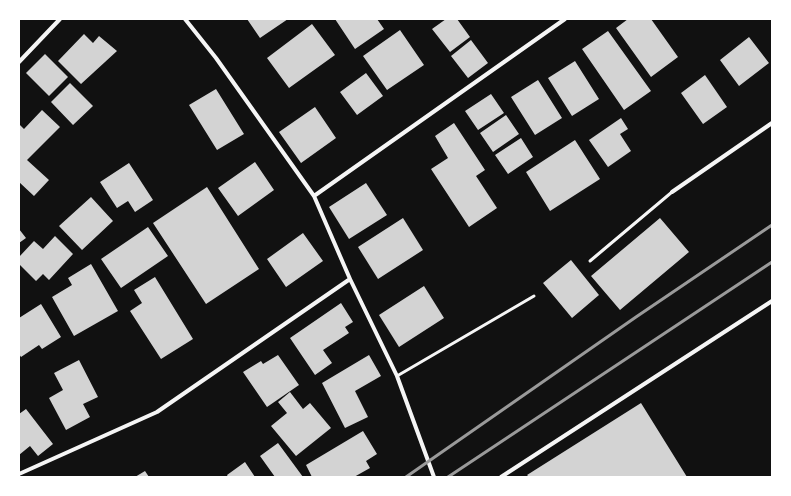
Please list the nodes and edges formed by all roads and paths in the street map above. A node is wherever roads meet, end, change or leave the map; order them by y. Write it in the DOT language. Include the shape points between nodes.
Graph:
graph roads {
  1 [pos="60,19"];
  2 [pos="185,19"];
  3 [pos="565,19"];
  4 [pos="19,62"];
  5 [pos="772,123"];
  6 [pos="672,192"];
  7 [pos="314,196"];
  8 [pos="590,261"];
  9 [pos="350,279"];
  10 [pos="534,296"];
  11 [pos="772,301"];
  12 [pos="397,376"];
  13 [pos="19,474"];
  14 [pos="434,477"];
  15 [pos="501,477"];
  1 -- 4 [label="street"];
  2 -- 7 [label="street" via="216,58"];
  3 -- 7 [label="street"];
  5 -- 6 [label="street"];
  6 -- 8 [label="lane"];
  7 -- 9 [label="street"];
  9 -- 12 [label="street"];
  9 -- 13 [label="street" via="157,412"];
  10 -- 12 [label="lane"];
  11 -- 15 [label="street"];
  12 -- 14 [label="street"];
}
